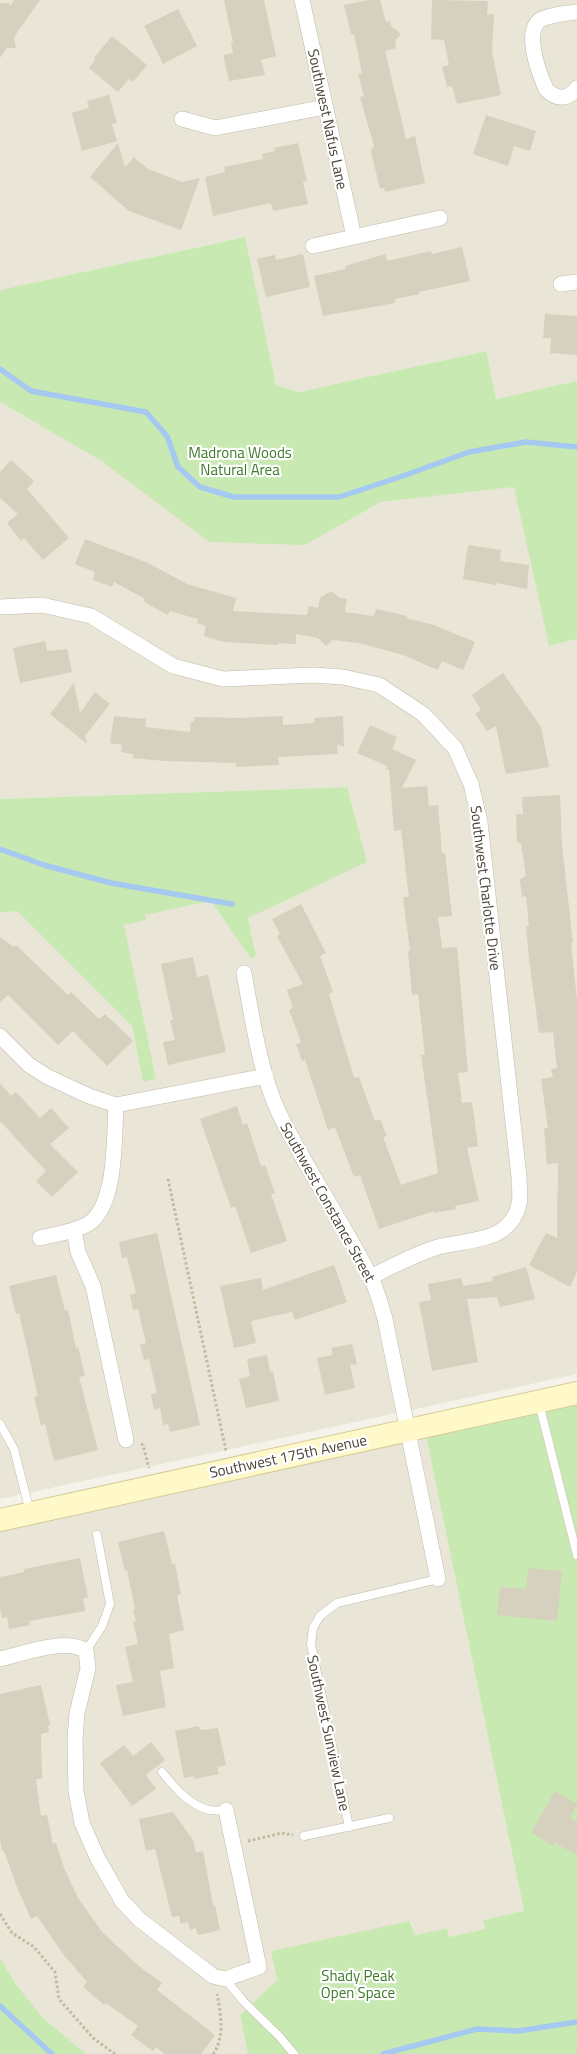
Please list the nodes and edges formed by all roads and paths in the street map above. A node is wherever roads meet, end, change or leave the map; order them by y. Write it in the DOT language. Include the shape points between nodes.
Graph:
graph roads {
  1 [pos="302,0"];
  2 [pos="577,12"];
  3 [pos="577,88"];
  4 [pos="326,108"];
  5 [pos="182,119"];
  6 [pos="440,218"];
  7 [pos="354,237"];
  8 [pos="313,246"];
  9 [pos="577,282"];
  10 [pos="561,284"];
  11 [pos="0,607"];
  12 [pos="244,973"];
  13 [pos="0,1036"];
  14 [pos="266,1076"];
  15 [pos="116,1105"];
  16 [pos="168,1179"];
  17 [pos="74,1230"];
  18 [pos="40,1238"];
  19 [pos="371,1277"];
  20 [pos="577,1393"];
  21 [pos="539,1401"];
  22 [pos="0,1424"];
  23 [pos="408,1430"];
  24 [pos="126,1440"];
  25 [pos="230,1469"];
  26 [pos="153,1486"];
  27 [pos="30,1514"];
  28 [pos="0,1520"];
  29 [pos="96,1535"];
  30 [pos="577,1555"];
  31 [pos="438,1579"];
  32 [pos="86,1651"];
  33 [pos="0,1659"];
  34 [pos="162,1772"];
  35 [pos="226,1810"];
  36 [pos="389,1818"];
  37 [pos="349,1827"];
  38 [pos="282,1833"];
  39 [pos="304,1836"];
  40 [pos="256,1839"];
  41 [pos="0,1914"];
  42 [pos="219,1977"];
  43 [pos="115,2054"];
  44 [pos="213,2054"];
  45 [pos="294,2054"];
  1 -- 4 [label="street, Southwest Nafus Lane"];
  2 -- 3 [label="street" via="542,19 532,32 546,89 563,98"];
  4 -- 5 [label="street" via="215,128"];
  4 -- 7 [label="street, Southwest Nafus Lane"];
  6 -- 7 [label="street"];
  7 -- 8 [label="street"];
  9 -- 10 [label="street"];
  11 -- 19 [label="street, Southwest Charlotte Drive" via="42,606 91,616 173,666 223,679 343,677 379,686 423,714 455,748 471,784 480,822 519,1177 519,1203 514,1218 502,1231 488,1238 437,1247"];
  12 -- 14 [label="street, Southwest Constance Street"];
  13 -- 15 [label="street" via="30,1065 48,1076"];
  14 -- 15 [label="street"];
  14 -- 19 [label="street, Southwest Constance Street" via="279,1113"];
  15 -- 17 [label="street" via="108,1196 100,1212 89,1223"];
  16 -- 25 [label="path"];
  17 -- 18 [label="street"];
  17 -- 24 [label="street" via="78,1252 93,1286"];
  19 -- 23 [label="street, Southwest Constance Street" via="385,1319"];
  20 -- 21 [label="main road, Southwest 175th Avenue"];
  21 -- 23 [label="main road, Southwest 175th Avenue"];
  21 -- 30 [label="lane"];
  22 -- 27 [label="lane" via="14,1448"];
  23 -- 25 [label="main road, Southwest 175th Avenue"];
  23 -- 31 [label="street, Southwest Constance Street"];
  24 -- 26 [label="path" via="143,1445"];
  25 -- 26 [label="main road, Southwest 175th Avenue"];
  26 -- 27 [label="main road, Southwest 175th Avenue"];
  27 -- 28 [label="main road, Southwest 175th Avenue"];
  29 -- 32 [label="lane" via="110,1604 102,1626"];
  31 -- 37 [label="lane, Southwest Sunview Lane" via="337,1603 320,1616 314,1628 311,1644"];
  32 -- 33 [label="street" via="62,1645"];
  32 -- 42 [label="street" via="88,1668 77,1713 75,1739 76,1791 82,1823 122,1901 140,1920"];
  34 -- 35 [label="lane" via="188,1800 209,1810"];
  35 -- 42 [label="street" via="259,1967"];
  36 -- 37 [label="lane"];
  37 -- 39 [label="lane"];
  38 -- 40 [label="path"];
  41 -- 43 [label="path" via="12,1933 34,1947 55,1972 59,1999 93,2038"];
  42 -- 44 [label="path" via="219,2046"];
  42 -- 45 [label="lane"];
}
